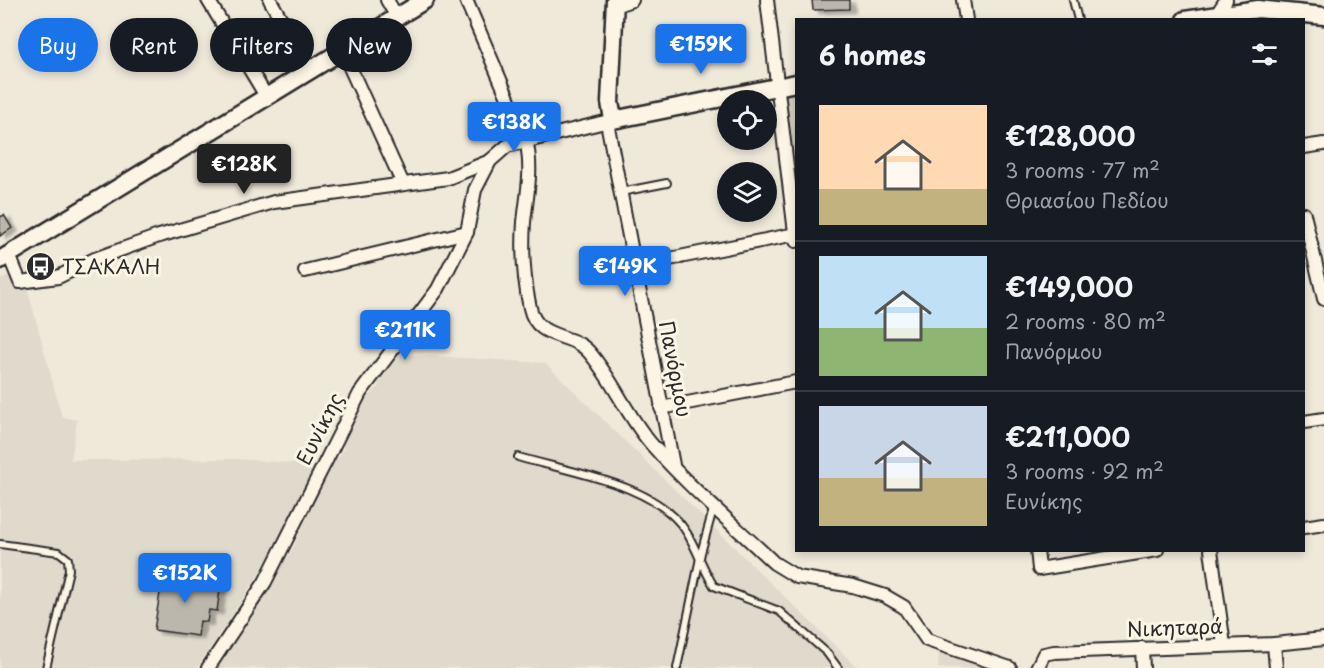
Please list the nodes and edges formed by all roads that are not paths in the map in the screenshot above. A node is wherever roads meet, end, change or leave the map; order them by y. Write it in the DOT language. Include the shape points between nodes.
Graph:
graph roads {
  1 [pos="208,0"];
  2 [pos="387,0"];
  3 [pos="425,0"];
  4 [pos="466,0"];
  5 [pos="632,0"];
  6 [pos="767,0"];
  7 [pos="963,0"];
  8 [pos="1073,0"];
  9 [pos="276,2"];
  10 [pos="614,3"];
  11 [pos="1222,11"];
  12 [pos="1324,16"];
  13 [pos="398,17"];
  14 [pos="1257,17"];
  15 [pos="284,18"];
  16 [pos="966,18"];
  17 [pos="1078,18"];
  18 [pos="1193,18"];
  19 [pos="1305,23"];
  20 [pos="1324,25"];
  21 [pos="309,72"];
  22 [pos="352,72"];
  23 [pos="795,74"];
  24 [pos="775,82"];
  25 [pos="795,83"];
  26 [pos="267,96"];
  27 [pos="611,118"];
  28 [pos="526,140"];
  29 [pos="1324,144"];
  30 [pos="1305,147"];
  31 [pos="490,161"];
  32 [pos="668,183"];
  33 [pos="403,184"];
  34 [pos="621,192"];
  35 [pos="1305,224"];
  36 [pos="795,227"];
  37 [pos="467,232"];
  38 [pos="795,234"];
  39 [pos="1308,256"];
  40 [pos="4,257"];
  41 [pos="634,266"];
  42 [pos="305,271"];
  43 [pos="1324,298"];
  44 [pos="795,382"];
  45 [pos="661,408"];
  46 [pos="1324,419"];
  47 [pos="1305,422"];
  48 [pos="518,457"];
  49 [pos="673,466"];
  50 [pos="714,506"];
  51 [pos="1324,524"];
  52 [pos="1305,527"];
  53 [pos="0,544"];
  54 [pos="1037,552"];
  55 [pos="1145,552"];
  56 [pos="1211,552"];
  57 [pos="699,561"];
  58 [pos="1324,639"];
  59 [pos="1274,644"];
  60 [pos="1224,645"];
  61 [pos="1142,648"];
  62 [pos="45,668"];
  63 [pos="208,668"];
  64 [pos="677,668"];
  65 [pos="838,668"];
  66 [pos="1010,668"];
  67 [pos="1037,668"];
  68 [pos="1143,668"];
  69 [pos="1276,668"];
  1 -- 26 [label="street"];
  2 -- 13 [label="street"];
  3 -- 13 [label="main road"];
  4 -- 28 [label="street"];
  5 -- 10 [label="street"];
  6 -- 24 [label="street"];
  7 -- 16 [label="street"];
  8 -- 17 [label="lane"];
  9 -- 15 [label="street"];
  10 -- 27 [label="main road, Πανόρμου"];
  11 -- 14 [label="main road"];
  11 -- 18 [label="main road"];
  12 -- 14 [label="main road"];
  19 -- 20 [label="main road"];
  21 -- 26 [label="main road"];
  22 -- 33 [label="street"];
  23 -- 24 [label="main road"];
  24 -- 25 [label="main road"];
  24 -- 27 [label="main road"];
  24 -- 36 [label="street"];
  26 -- 40 [label="main road"];
  27 -- 28 [label="street, Ευνίκης"];
  27 -- 34 [label="street, Πανόρμου"];
  28 -- 31 [label="street, Ευνίκης" via="507,146"];
  28 -- 49 [label="street" via="530,182 524,253 531,310 538,326 584,346 632,420"];
  29 -- 30 [label="street"];
  31 -- 33 [label="street" via="448,178"];
  31 -- 37 [label="street, Ευνίκης" via="475,190"];
  32 -- 34 [label="lane"];
  33 -- 40 [label="street" via="274,202 156,237 45,280 20,282"];
  34 -- 41 [label="street, Πανόρμου"];
  35 -- 39 [label="street"];
  37 -- 42 [label="street"];
  37 -- 63 [label="street, Ευνίκης" via="438,289 360,393 265,582"];
  38 -- 41 [label="street"];
  39 -- 43 [label="street"];
  41 -- 45 [label="street, Πανόρμου"];
  44 -- 45 [label="street"];
  45 -- 49 [label="street, Πανόρμου"];
  46 -- 47 [label="street"];
  48 -- 57 [label="lane" via="638,492 666,511 686,532"];
  49 -- 50 [label="street"];
  50 -- 57 [label="lane"];
  50 -- 66 [label="street" via="774,564 797,577 853,586 885,596 904,607 927,640"];
  51 -- 52 [label="street"];
  53 -- 62 [label="lane" via="59,552 68,559 69,570"];
  54 -- 55 [label="street" via="1039,569"];
  56 -- 60 [label="street"];
  57 -- 64 [label="lane"];
  57 -- 65 [label="lane" via="714,586 779,611 827,653"];
  58 -- 59 [label="street, Νικηταρά"];
  59 -- 60 [label="street, Νικηταρά"];
  59 -- 69 [label="street"];
  60 -- 61 [label="street, Νικηταρά"];
  61 -- 67 [label="street, Νικηταρά" via="1054,652 1044,654"];
  61 -- 68 [label="street"];
}
